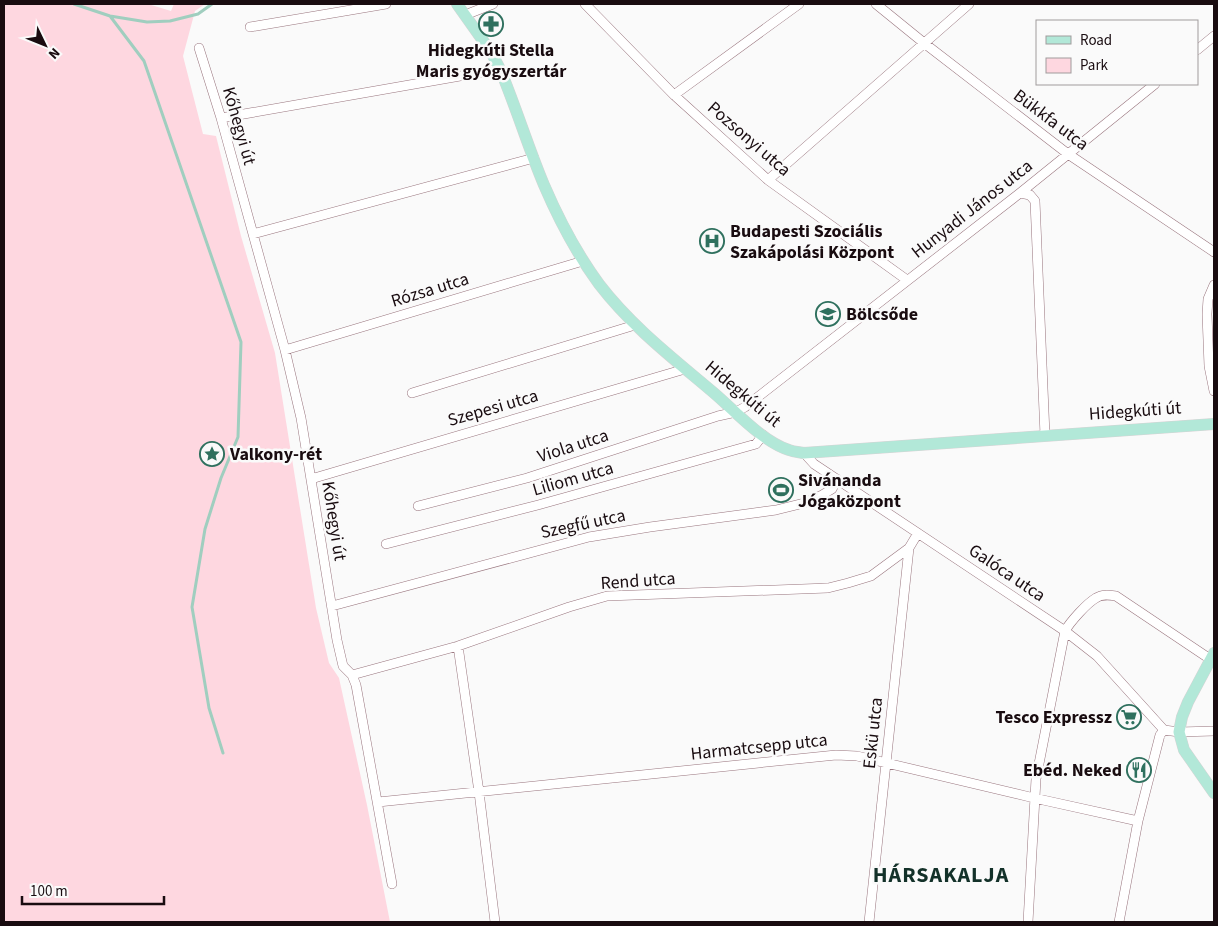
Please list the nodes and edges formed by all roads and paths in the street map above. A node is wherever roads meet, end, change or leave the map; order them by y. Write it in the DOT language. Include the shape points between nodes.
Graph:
graph roads {
  1 [pos="386,4"];
  2 [pos="457,4"];
  3 [pos="492,4"];
  4 [pos="586,4"];
  5 [pos="799,4"];
  6 [pos="876,4"];
  7 [pos="969,4"];
  8 [pos="465,15"];
  9 [pos="250,27"];
  10 [pos="1214,36"];
  11 [pos="924,43"];
  12 [pos="199,48"];
  13 [pos="1198,49"];
  14 [pos="500,69"];
  15 [pos="1154,85"];
  16 [pos="674,95"];
  17 [pos="221,118"];
  18 [pos="1068,154"];
  19 [pos="534,158"];
  20 [pos="768,180"];
  21 [pos="1020,193"];
  22 [pos="253,234"];
  23 [pos="1214,252"];
  24 [pos="583,261"];
  25 [pos="907,280"];
  26 [pos="1214,286"];
  27 [pos="635,325"];
  28 [pos="285,350"];
  29 [pos="685,369"];
  30 [pos="1214,391"];
  31 [pos="412,394"];
  32 [pos="736,412"];
  33 [pos="1214,424"];
  34 [pos="1045,430"];
  35 [pos="763,435"];
  36 [pos="804,453"];
  37 [pos="311,479"];
  38 [pos="837,479"];
  39 [pos="418,506"];
  40 [pos="918,533"];
  41 [pos="386,544"];
  42 [pos="909,548"];
  43 [pos="332,606"];
  44 [pos="1065,631"];
  45 [pos="458,646"];
  46 [pos="1212,656"];
  47 [pos="352,675"];
  48 [pos="1164,730"];
  49 [pos="1214,731"];
  50 [pos="1179,732"];
  51 [pos="887,763"];
  52 [pos="479,792"];
  53 [pos="1214,793"];
  54 [pos="1034,798"];
  55 [pos="378,802"];
  56 [pos="1138,821"];
  57 [pos="392,884"];
  58 [pos="495,922"];
  59 [pos="869,922"];
  60 [pos="1028,922"];
  61 [pos="1119,922"];
  1 -- 9 [label="street"];
  2 -- 8 [label="main road, Hidegkúti út"];
  3 -- 8 [label="street"];
  4 -- 16 [label="street, Pozsonyi utca"];
  5 -- 16 [label="street"];
  6 -- 11 [label="street, Bükkfa utca"];
  7 -- 11 [label="street"];
  8 -- 14 [label="main road, Hidegkúti út"];
  10 -- 13 [label="street"];
  11 -- 18 [label="street, Bükkfa utca"];
  11 -- 20 [label="street"];
  12 -- 17 [label="street, Kőhegyi út"];
  14 -- 17 [label="street"];
  14 -- 19 [label="main road, Hidegkúti út"];
  15 -- 18 [label="street, Hunyadi János utca"];
  16 -- 20 [label="street, Pozsonyi utca"];
  17 -- 22 [label="street, Kőhegyi út"];
  18 -- 21 [label="street, Hunyadi János utca"];
  18 -- 23 [label="street, Bükkfa utca"];
  19 -- 22 [label="street"];
  19 -- 24 [label="main road, Hidegkúti út" via="556,211"];
  20 -- 25 [label="street, Pozsonyi utca"];
  21 -- 25 [label="street, Hunyadi János utca"];
  21 -- 34 [label="street" via="1030,195 1035,201"];
  22 -- 28 [label="street, Kőhegyi út"];
  24 -- 27 [label="main road, Hidegkúti út"];
  24 -- 28 [label="street, Rózsa utca"];
  25 -- 32 [label="street, Hunyadi János utca"];
  26 -- 30 [label="street" via="1208,299 1207,314 1209,366"];
  27 -- 29 [label="main road, Hidegkúti út"];
  27 -- 31 [label="street"];
  28 -- 37 [label="street, Kőhegyi út"];
  29 -- 32 [label="main road, Hidegkúti út"];
  29 -- 37 [label="street, Szepesi utca"];
  32 -- 35 [label="main road, Hidegkúti út"];
  32 -- 39 [label="street, Viola utca" via="527,478"];
  33 -- 34 [label="main road, Hidegkúti út"];
  34 -- 36 [label="main road, Hidegkúti út" via="956,442"];
  35 -- 36 [label="main road, Hidegkúti út" via="789,450"];
  35 -- 41 [label="street, Liliom utca" via="756,444"];
  36 -- 38 [label="street, Galóca utca"];
  37 -- 43 [label="street, Kőhegyi út"];
  38 -- 40 [label="street, Galóca utca"];
  38 -- 43 [label="street, Szegfű utca" via="832,489 822,495 776,510 589,537"];
  40 -- 42 [label="street, Rend utca"];
  40 -- 44 [label="street, Galóca utca"];
  42 -- 45 [label="street, Rend utca" via="871,576 828,588 607,596 569,606"];
  42 -- 51 [label="street, Eskü utca"];
  43 -- 47 [label="street, Kőhegyi út" via="342,663"];
  44 -- 46 [label="street" via="1097,597 1116,596"];
  44 -- 48 [label="street, Galóca utca" via="1096,656"];
  44 -- 54 [label="street"];
  45 -- 47 [label="street, Rend utca"];
  45 -- 52 [label="street"];
  46 -- 50 [label="main road" via="1188,702"];
  47 -- 55 [label="street, Kőhegyi út"];
  48 -- 50 [label="street"];
  48 -- 56 [label="street"];
  49 -- 50 [label="street"];
  50 -- 53 [label="main road" via="1184,750"];
  51 -- 52 [label="street, Harmatcsepp utca" via="836,755"];
  51 -- 54 [label="street, Harmatcsepp utca"];
  51 -- 59 [label="street, Eskü utca"];
  52 -- 55 [label="street, Harmatcsepp utca"];
  52 -- 58 [label="street"];
  54 -- 56 [label="street, Harmatcsepp utca"];
  54 -- 60 [label="street"];
  55 -- 57 [label="street, Kőhegyi út"];
  56 -- 61 [label="street"];
}
